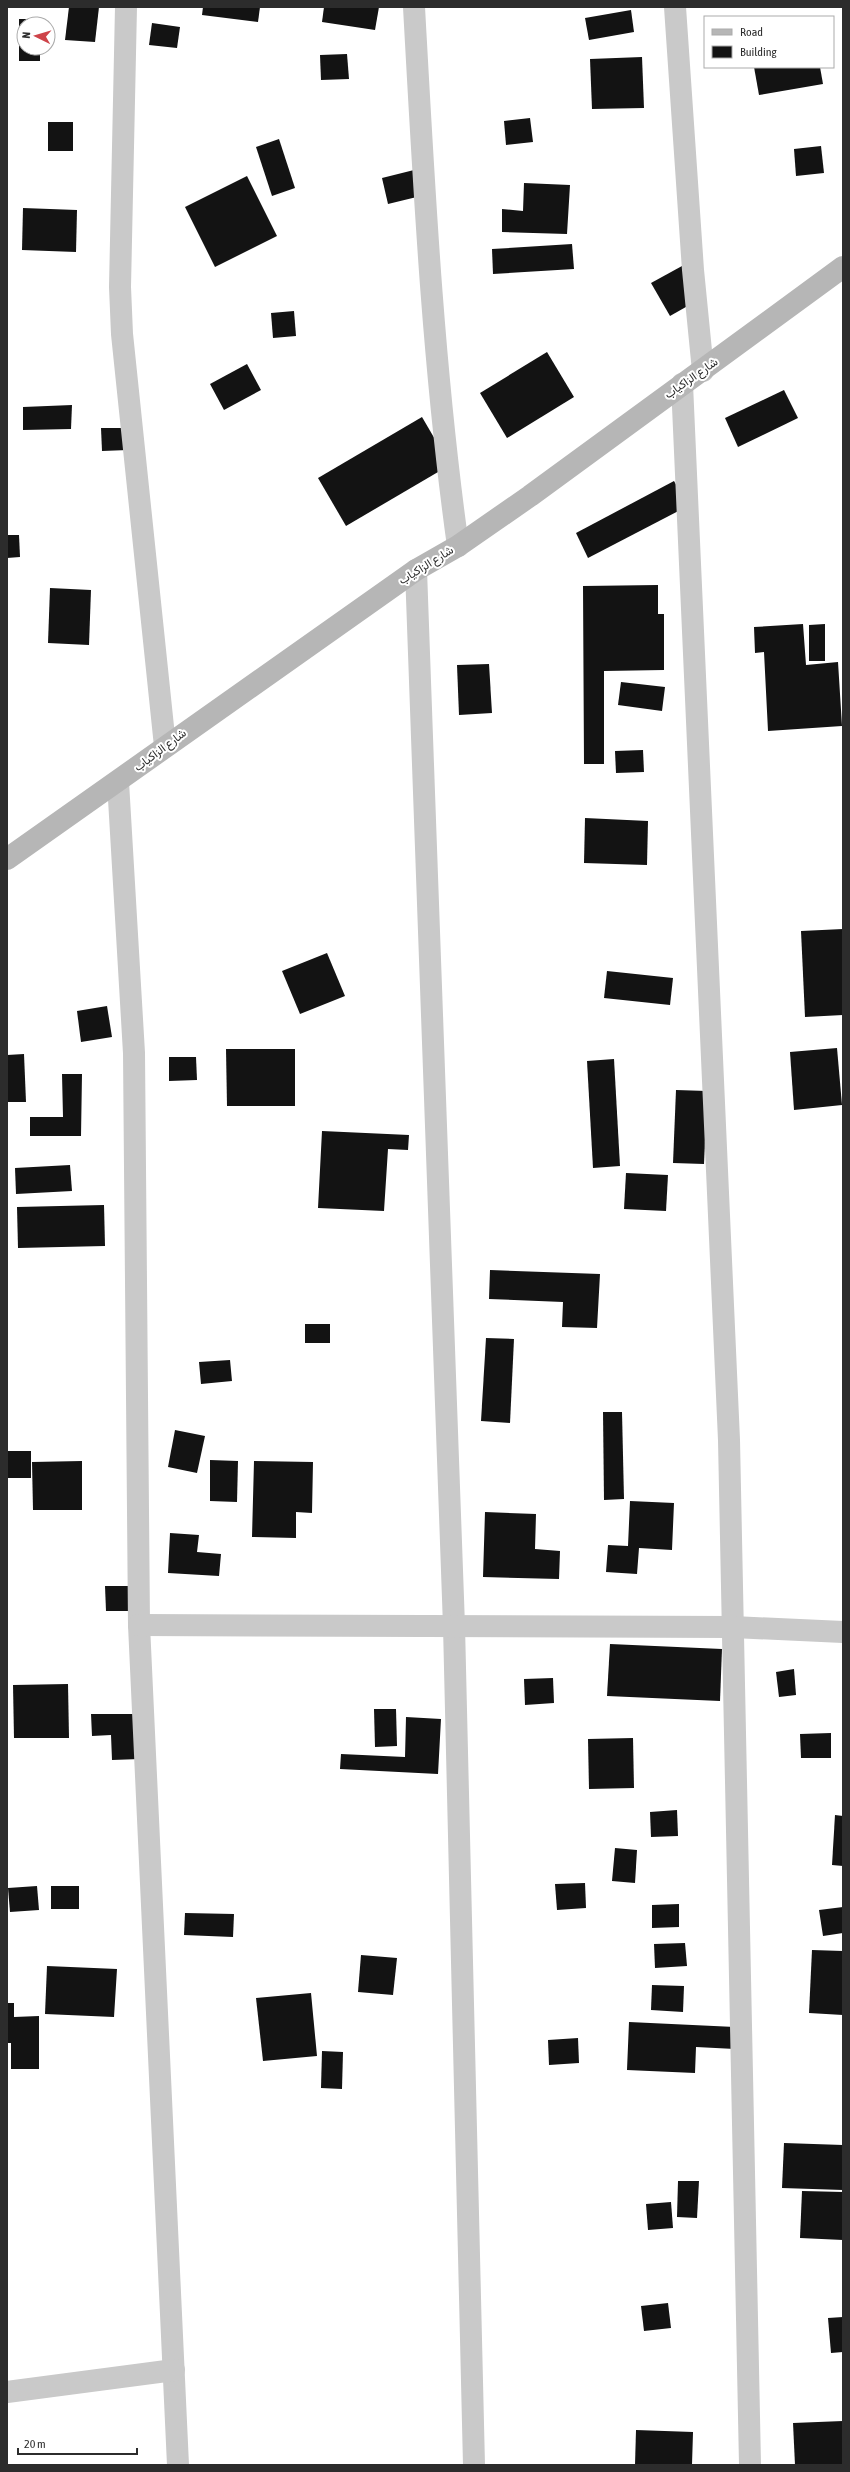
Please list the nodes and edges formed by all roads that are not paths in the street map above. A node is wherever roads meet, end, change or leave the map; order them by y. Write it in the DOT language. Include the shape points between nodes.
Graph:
graph roads {
  1 [pos="126,7"];
  2 [pos="414,7"];
  3 [pos="675,7"];
  4 [pos="843,268"];
  5 [pos="703,370"];
  6 [pos="682,384"];
  7 [pos="458,546"];
  8 [pos="416,570"];
  9 [pos="165,746"];
  10 [pos="118,782"];
  11 [pos="7,859"];
  12 [pos="139,1625"];
  13 [pos="454,1626"];
  14 [pos="733,1627"];
  15 [pos="843,1632"];
  16 [pos="174,2370"];
  17 [pos="7,2392"];
  18 [pos="178,2465"];
  19 [pos="474,2465"];
  20 [pos="750,2465"];
  1 -- 9 [label="street" via="120,287 122,334"];
  2 -- 7 [label="street" via="429,283 448,479"];
  3 -- 5 [label="street" via="693,270"];
  4 -- 5 [label="street, شارع الزاكياب"];
  5 -- 6 [label="street, شارع الزاكياب"];
  6 -- 7 [label="street, شارع الزاكياب"];
  6 -- 14 [label="street" via="729,1440"];
  7 -- 8 [label="street, شارع الزاكياب"];
  8 -- 9 [label="street, شارع الزاكياب"];
  8 -- 13 [label="street"];
  9 -- 10 [label="street, شارع الزاكياب"];
  10 -- 11 [label="street, شارع الزاكياب"];
  10 -- 12 [label="street" via="134,1053"];
  12 -- 13 [label="street"];
  12 -- 16 [label="street"];
  13 -- 14 [label="street"];
  13 -- 19 [label="street"];
  14 -- 15 [label="street"];
  14 -- 20 [label="street"];
  16 -- 17 [label="street"];
  16 -- 18 [label="street"];
}
